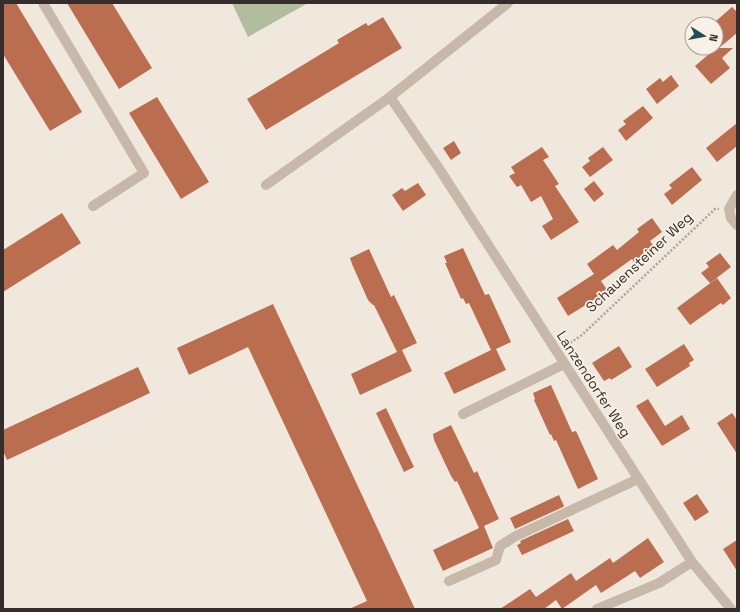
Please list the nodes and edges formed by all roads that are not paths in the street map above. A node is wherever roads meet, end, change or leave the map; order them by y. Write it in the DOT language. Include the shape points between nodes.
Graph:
graph roads {
  1 [pos="43,3"];
  2 [pos="508,3"];
  3 [pos="390,97"];
  4 [pos="266,185"];
  5 [pos="737,195"];
  6 [pos="93,206"];
  7 [pos="737,225"];
  8 [pos="564,364"];
  9 [pos="464,414"];
  10 [pos="638,479"];
  11 [pos="692,562"];
  12 [pos="449,581"];
  13 [pos="597,609"];
  14 [pos="730,609"];
  1 -- 6 [label="street" via="144,174"];
  2 -- 3 [label="street"];
  3 -- 4 [label="street"];
  3 -- 8 [label="street, Lanzendorfer Weg" via="440,170"];
  5 -- 7 [label="street" via="729,209 731,218"];
  8 -- 9 [label="street"];
  8 -- 10 [label="street, Lanzendorfer Weg"];
  10 -- 11 [label="street, Lanzendorfer Weg"];
  10 -- 12 [label="street" via="516,536 500,546 496,560"];
  11 -- 13 [label="street" via="659,583"];
  11 -- 14 [label="street, Lanzendorfer Weg"];
}
